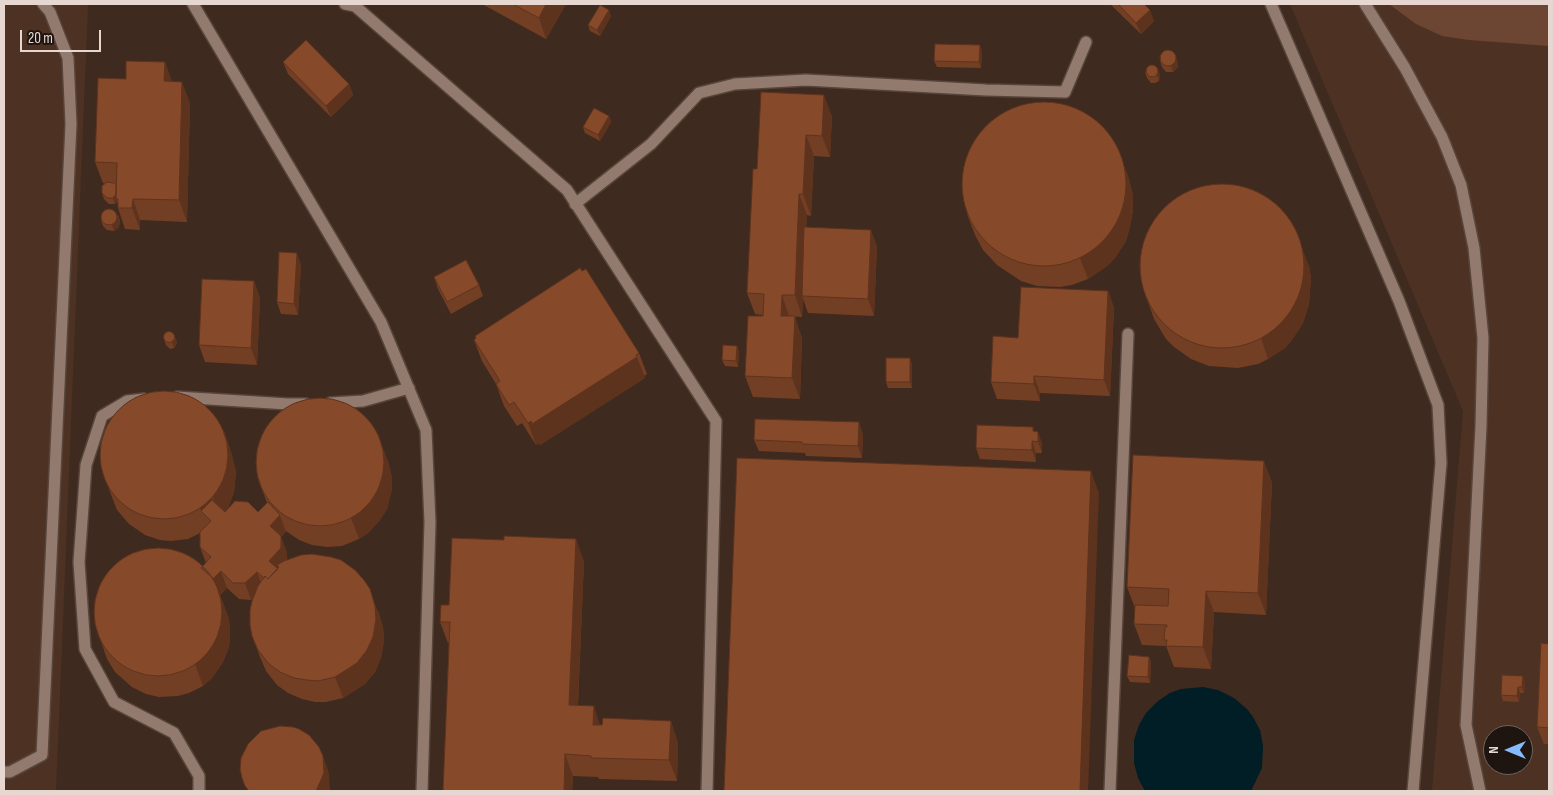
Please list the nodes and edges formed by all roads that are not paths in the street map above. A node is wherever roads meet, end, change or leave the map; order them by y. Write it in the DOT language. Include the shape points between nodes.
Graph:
graph roads {
  1 [pos="43,4"];
  2 [pos="193,4"];
  3 [pos="345,4"];
  4 [pos="1271,4"];
  5 [pos="1365,4"];
  6 [pos="1086,42"];
  7 [pos="576,204"];
  8 [pos="1128,334"];
  9 [pos="408,388"];
  10 [pos="4,772"];
  11 [pos="199,791"];
  12 [pos="422,791"];
  13 [pos="707,791"];
  14 [pos="1110,791"];
  15 [pos="1413,791"];
  16 [pos="1480,791"];
  1 -- 10 [label="lane" via="50,12 68,58 71,124 42,755"];
  2 -- 9 [label="lane" via="381,322"];
  3 -- 7 [label="lane" via="363,12 566,190"];
  4 -- 15 [label="lane" via="1398,301 1438,405 1441,463"];
  5 -- 16 [label="lane" via="1405,68 1442,137 1461,185 1474,248 1483,338 1466,725"];
  6 -- 7 [label="lane" via="1065,92 806,80 735,84 700,93 651,144"];
  7 -- 13 [label="lane" via="716,421"];
  8 -- 14 [label="lane"];
  9 -- 11 [label="lane" via="363,401 288,404 157,398 127,401 102,416 86,465 79,562 85,649 114,702 174,733 199,776"];
  9 -- 12 [label="lane" via="426,430 430,522"];
}
